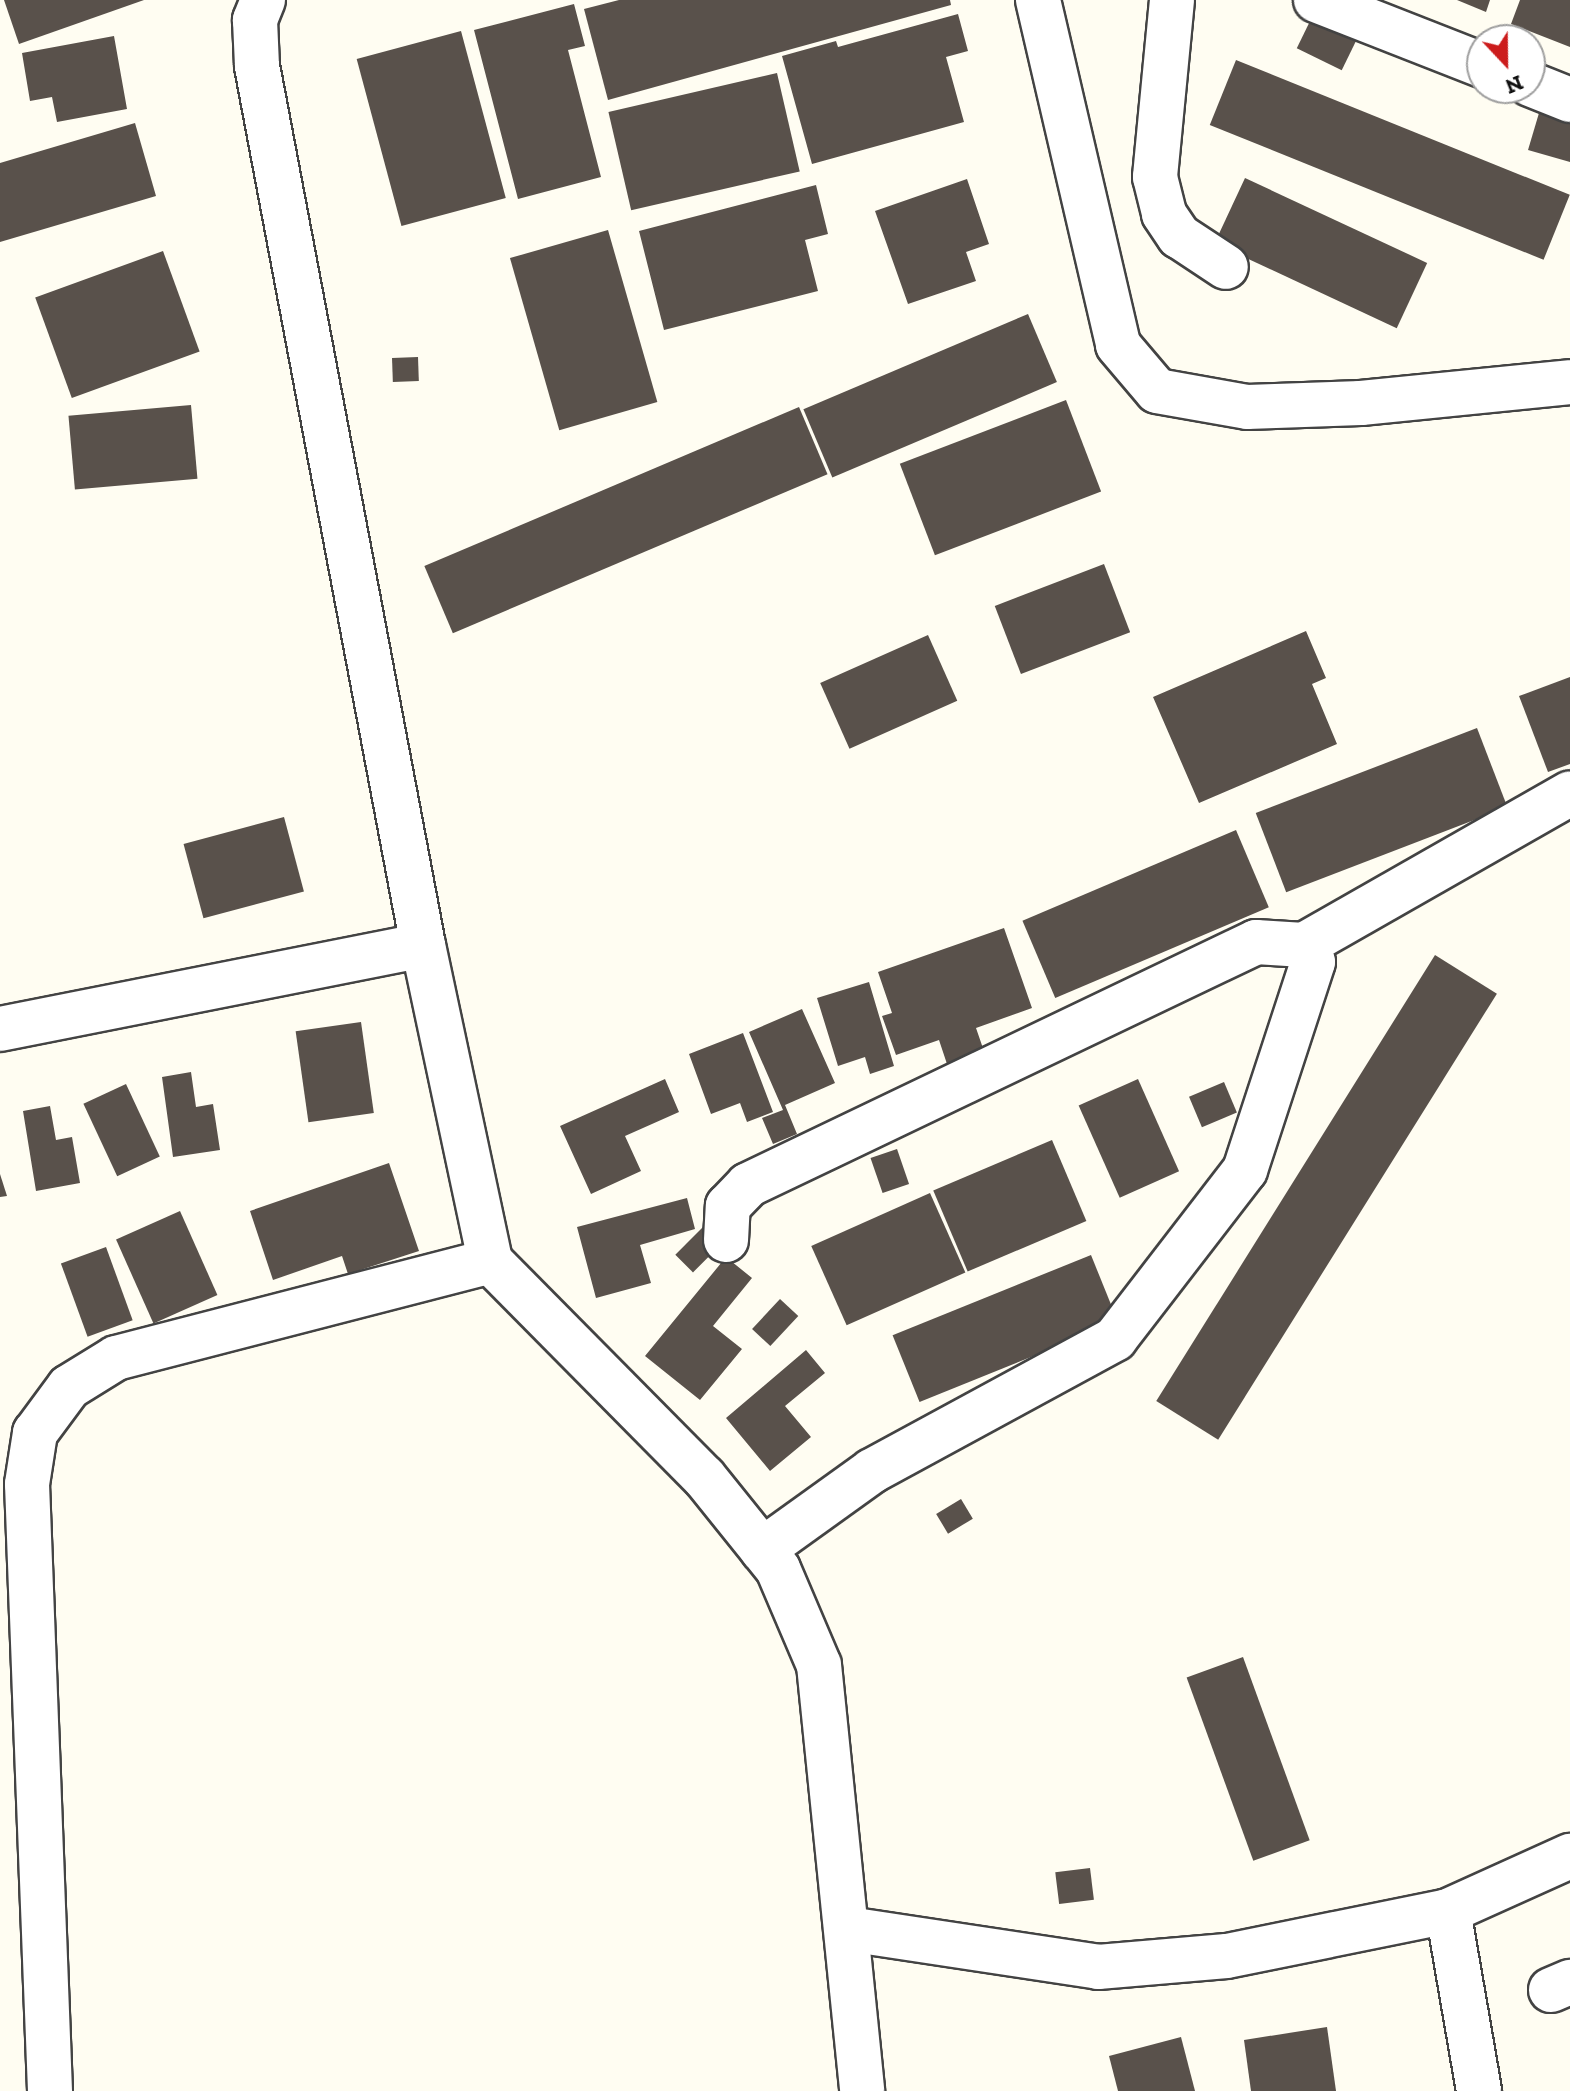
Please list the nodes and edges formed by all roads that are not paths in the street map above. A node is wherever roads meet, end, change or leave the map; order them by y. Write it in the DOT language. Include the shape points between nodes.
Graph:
graph roads {
  1 [pos="263,0"];
  2 [pos="1038,0"];
  3 [pos="1172,0"];
  4 [pos="1316,0"];
  5 [pos="1466,59"];
  6 [pos="1546,90"];
  7 [pos="1570,100"];
  8 [pos="1226,267"];
  9 [pos="1570,382"];
  10 [pos="1570,793"];
  11 [pos="423,945"];
  12 [pos="1304,945"];
  13 [pos="0,1029"];
  14 [pos="726,1240"];
  15 [pos="490,1261"];
  16 [pos="762,1550"];
  17 [pos="1570,1856"];
  18 [pos="1448,1911"];
  19 [pos="848,1929"];
  20 [pos="50,2091"];
  21 [pos="862,2091"];
  22 [pos="1479,2091"];
  1 -- 11 [label="street" via="255,20 257,66"];
  2 -- 9 [label="street" via="1118,345 1157,391 1247,407 1361,403"];
  3 -- 8 [label="street" via="1155,177 1164,214 1179,236"];
  4 -- 5 [label="street"];
  6 -- 7 [label="street"];
  10 -- 12 [label="street"];
  11 -- 13 [label="street"];
  11 -- 15 [label="street"];
  12 -- 14 [label="street" via="1256,942 748,1185 728,1206"];
  12 -- 16 [label="street" via="1313,962 1245,1170 1115,1339 872,1471"];
  15 -- 16 [label="street" via="704,1477"];
  15 -- 20 [label="street" via="116,1358 69,1387 35,1433 27,1484"];
  16 -- 19 [label="street" via="778,1569 819,1665"];
  17 -- 18 [label="street"];
  18 -- 19 [label="street" via="1227,1956 1098,1967"];
  18 -- 22 [label="street"];
  19 -- 21 [label="street"];
}
